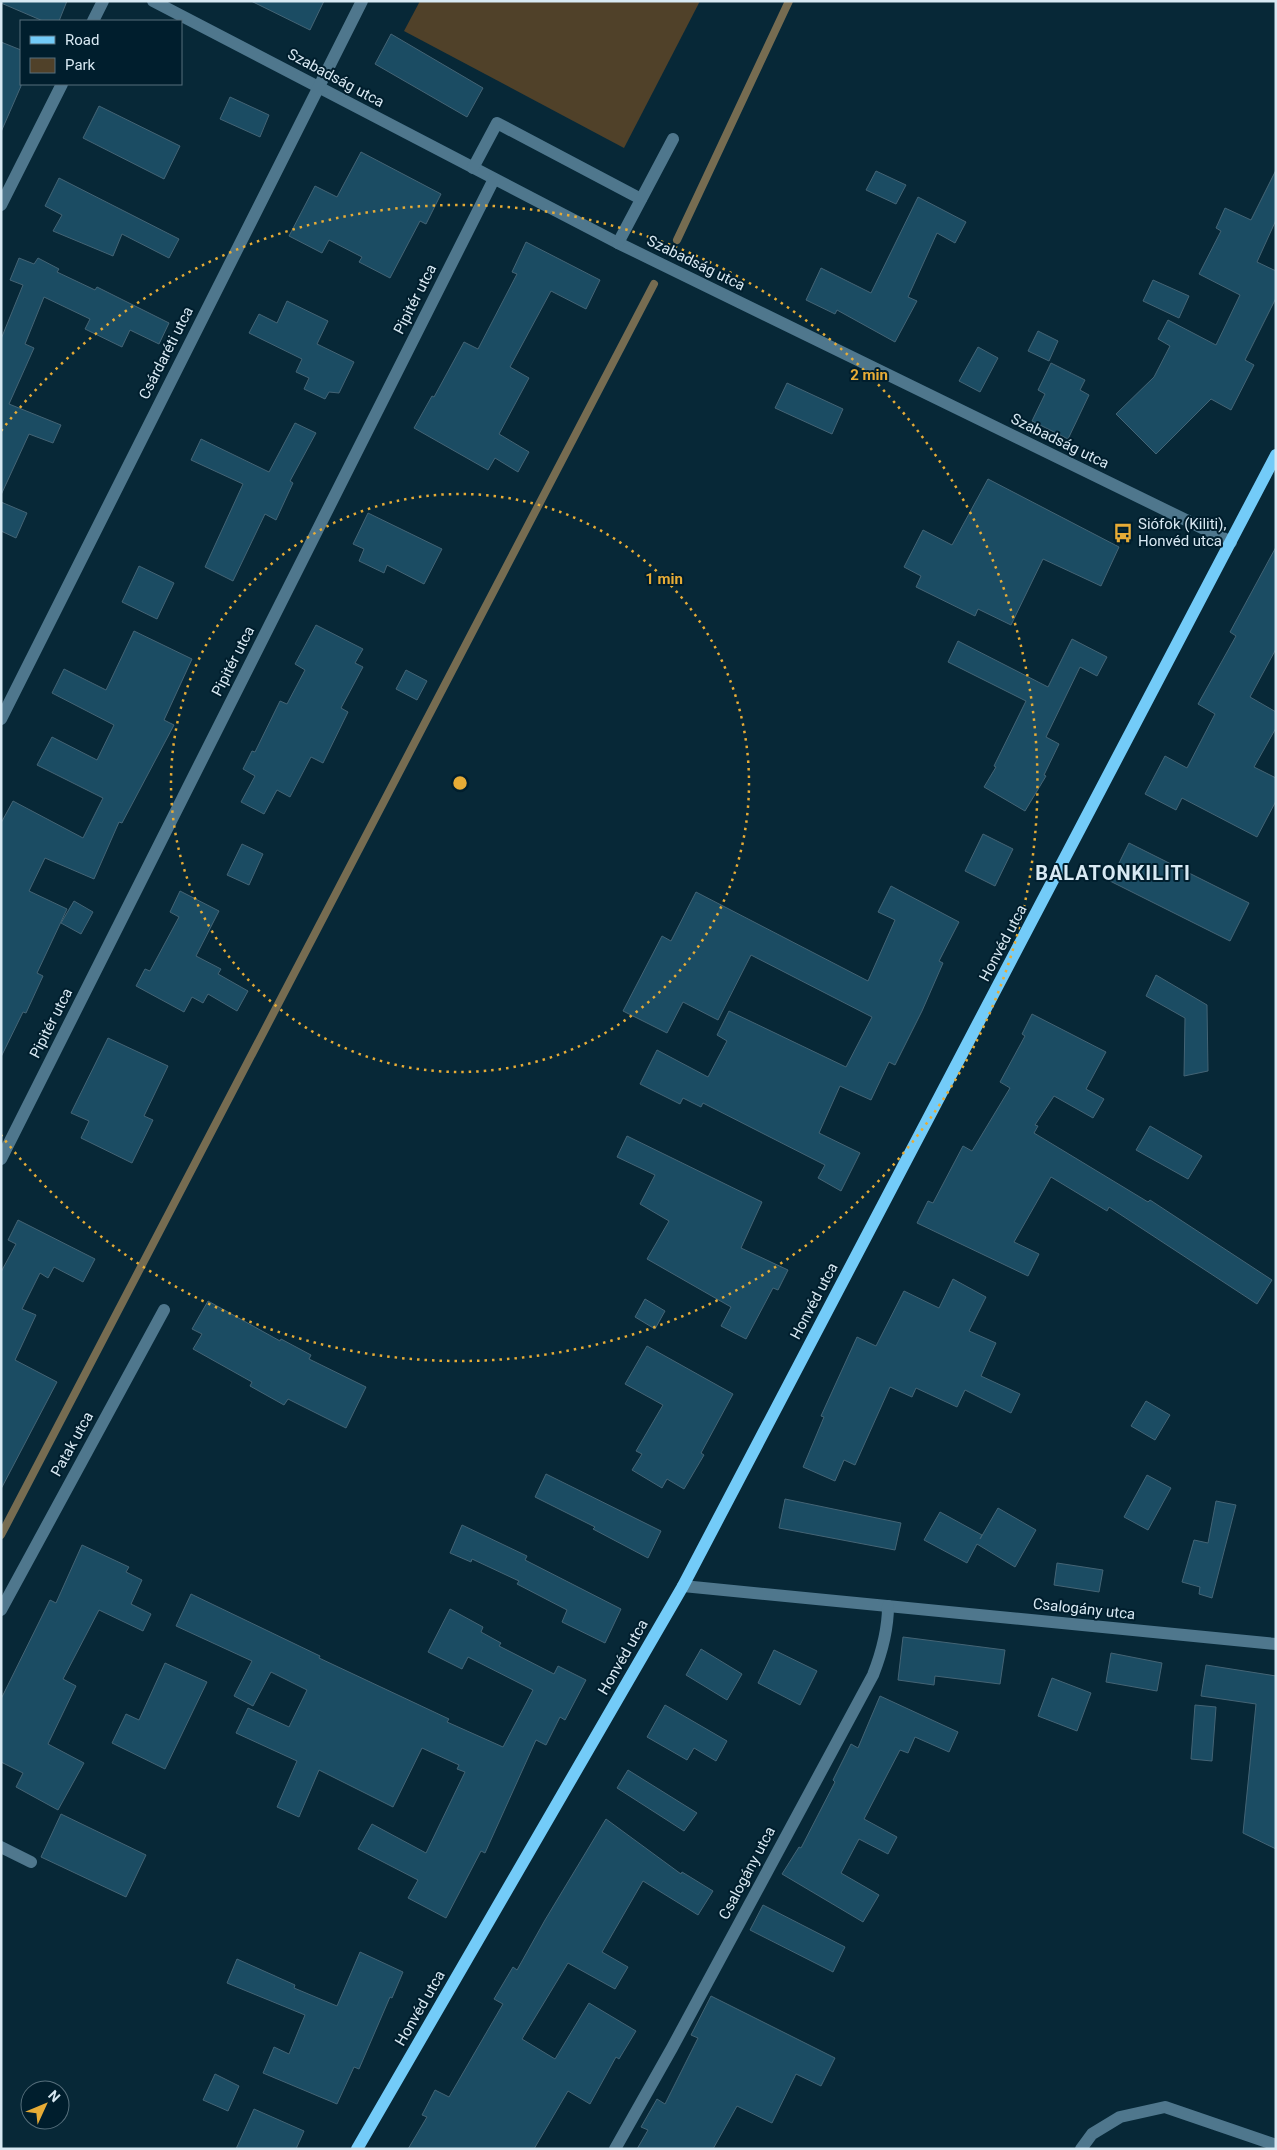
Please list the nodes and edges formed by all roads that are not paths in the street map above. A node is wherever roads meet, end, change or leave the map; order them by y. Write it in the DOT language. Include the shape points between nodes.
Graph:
graph roads {
  1 [pos="103,1"];
  2 [pos="153,1"];
  3 [pos="362,1"];
  4 [pos="94,20"];
  5 [pos="61,85"];
  6 [pos="317,87"];
  7 [pos="673,139"];
  8 [pos="473,168"];
  9 [pos="494,179"];
  10 [pos="641,199"];
  11 [pos="1,205"];
  12 [pos="618,243"];
  13 [pos="1276,455"];
  14 [pos="1231,542"];
  15 [pos="1,719"];
  16 [pos="1,1159"];
  17 [pos="164,1310"];
  18 [pos="684,1586"];
  19 [pos="5,1591"];
  20 [pos="888,1606"];
  21 [pos="1,1610"];
  22 [pos="1276,1644"];
  23 [pos="1,1847"];
  24 [pos="31,1862"];
  25 [pos="1276,2144"];
  26 [pos="357,2149"];
  27 [pos="615,2149"];
  28 [pos="1081,2149"];
  1 -- 4 [label="street"];
  2 -- 6 [label="street, Szabadság utca"];
  3 -- 6 [label="street, Csárdaréti utca"];
  5 -- 11 [label="street"];
  6 -- 8 [label="street, Szabadság utca"];
  6 -- 15 [label="street, Csárdaréti utca"];
  7 -- 10 [label="street"];
  8 -- 9 [label="street, Szabadság utca"];
  8 -- 10 [label="street" via="497,123"];
  9 -- 12 [label="street, Szabadság utca"];
  9 -- 16 [label="street, Pipitér utca"];
  10 -- 12 [label="street"];
  12 -- 14 [label="street, Szabadság utca"];
  13 -- 14 [label="main road, Honvéd utca"];
  14 -- 18 [label="main road, Honvéd utca"];
  17 -- 19 [label="street, Patak utca"];
  18 -- 20 [label="street, Csalogány utca"];
  18 -- 26 [label="main road, Honvéd utca"];
  19 -- 21 [label="street, Patak utca"];
  20 -- 22 [label="street, Csalogány utca"];
  20 -- 27 [label="street, Csalogány utca" via="883,1650 873,1675"];
  23 -- 24 [label="street"];
  25 -- 28 [label="street" via="1165,2107 1120,2117 1092,2134"];
}
